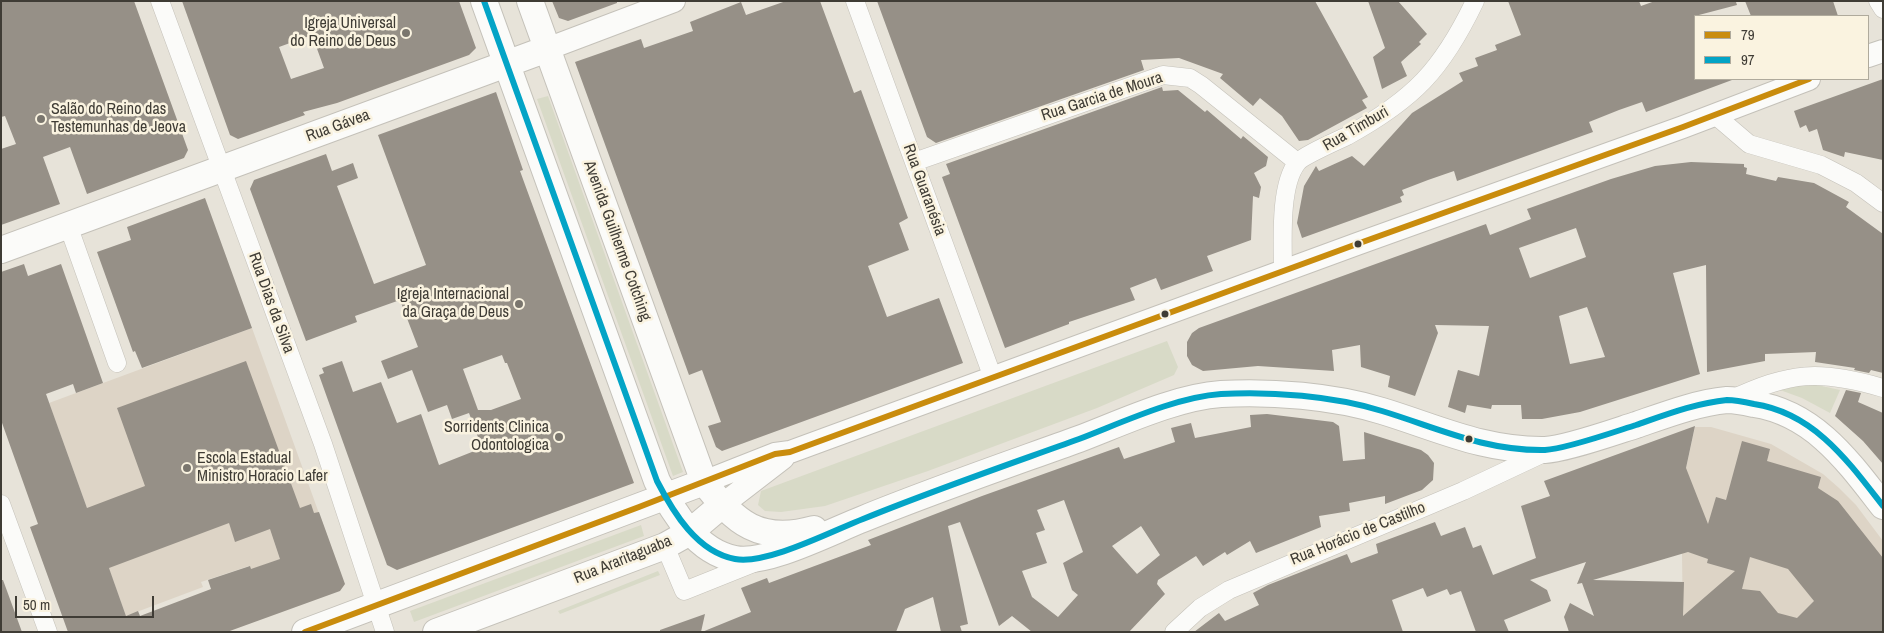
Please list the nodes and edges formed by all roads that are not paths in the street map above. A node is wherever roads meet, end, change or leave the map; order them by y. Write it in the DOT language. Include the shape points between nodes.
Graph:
graph roads {
  1 [pos="160,1"];
  2 [pos="484,1"];
  3 [pos="530,1"];
  4 [pos="674,1"];
  5 [pos="855,1"];
  6 [pos="1475,1"];
  7 [pos="1878,1"];
  8 [pos="1883,9"];
  9 [pos="548,49"];
  10 [pos="1883,50"];
  11 [pos="1869,56"];
  12 [pos="507,64"];
  13 [pos="1806,80"];
  14 [pos="1715,115"];
  15 [pos="914,162"];
  16 [pos="1298,162"];
  17 [pos="222,169"];
  18 [pos="1883,203"];
  19 [pos="68,225"];
  20 [pos="1,250"];
  21 [pos="1283,271"];
  22 [pos="117,364"];
  23 [pos="994,378"];
  24 [pos="1883,388"];
  25 [pos="1730,400"];
  26 [pos="1551,450"];
  27 [pos="790,452"];
  28 [pos="704,482"];
  29 [pos="666,497"];
  30 [pos="1,504"];
  31 [pos="722,506"];
  32 [pos="1883,506"];
  33 [pos="843,527"];
  34 [pos="690,532"];
  35 [pos="665,546"];
  36 [pos="771,556"];
  37 [pos="376,606"];
  38 [pos="48,632"];
  39 [pos="305,632"];
  40 [pos="385,632"];
  41 [pos="436,632"];
  42 [pos="1174,632"];
  1 -- 17 [label="street, Rua Dias da Silva"];
  2 -- 12 [label="main road"];
  3 -- 9 [label="main road, Avenida Guilherme Cotching"];
  4 -- 9 [label="street, Rua Gávea"];
  5 -- 15 [label="street, Rua Guaranésia"];
  6 -- 16 [label="street, Rua Timburi" via="1450,49 1417,89 1388,112"];
  7 -- 8 [label="street"];
  9 -- 12 [label="main road, Rua Gávea"];
  9 -- 28 [label="main road, Avenida Guilherme Cotching"];
  10 -- 11 [label="street"];
  12 -- 17 [label="main road, Rua Gávea"];
  12 -- 29 [label="main road" via="654,474"];
  13 -- 14 [label="street, Rua Araritaguaba"];
  14 -- 18 [label="street" via="1749,144 1821,165 1856,183"];
  14 -- 21 [label="street, Rua Araritaguaba"];
  15 -- 16 [label="street, Rua Garcia de Moura" via="1164,75 1190,78 1201,84"];
  15 -- 23 [label="street, Rua Guaranésia"];
  16 -- 21 [label="street" via="1288,183"];
  17 -- 19 [label="main road, Rua Gávea"];
  17 -- 37 [label="street, Rua Dias da Silva" via="323,444"];
  19 -- 20 [label="main road, Rua Gávea"];
  19 -- 22 [label="street"];
  21 -- 23 [label="street, Rua Araritaguaba"];
  23 -- 27 [label="street, Rua Araritaguaba"];
  24 -- 25 [label="street" via="1825,376 1798,376 1760,386"];
  25 -- 26 [label="main road" via="1676,411"];
  25 -- 32 [label="main road" via="1767,406 1810,426 1836,448"];
  26 -- 33 [label="main road" via="1491,446 1457,438 1378,410 1342,403 1272,394 1219,394 1140,416"];
  26 -- 42 [label="street, Rua Horácio de Castilho" via="1229,590 1200,608"];
  27 -- 28 [label="street, Rua Araritaguaba" via="775,454"];
  27 -- 31 [label="street, Rua Araritaguaba"];
  28 -- 29 [label="main road, Rua Araritaguaba"];
  28 -- 31 [label="main road, Avenida Guilherme Cotching"];
  29 -- 34 [label="main road"];
  29 -- 37 [label="main road, Rua Araritaguaba"];
  30 -- 38 [label="street"];
  31 -- 33 [label="main road, Avenida Guilherme Cotching" via="740,522 770,532 786,534 829,525"];
  31 -- 34 [label="main road, Rua Araritaguaba"];
  33 -- 36 [label="main road"];
  34 -- 35 [label="main road, Rua Araritaguaba"];
  34 -- 36 [label="main road" via="730,558"];
  35 -- 36 [label="street" via="684,591"];
  35 -- 41 [label="main road, Rua Araritaguaba"];
  37 -- 39 [label="main road, Rua Araritaguaba"];
  37 -- 40 [label="street, Rua Dias da Silva"];
}
